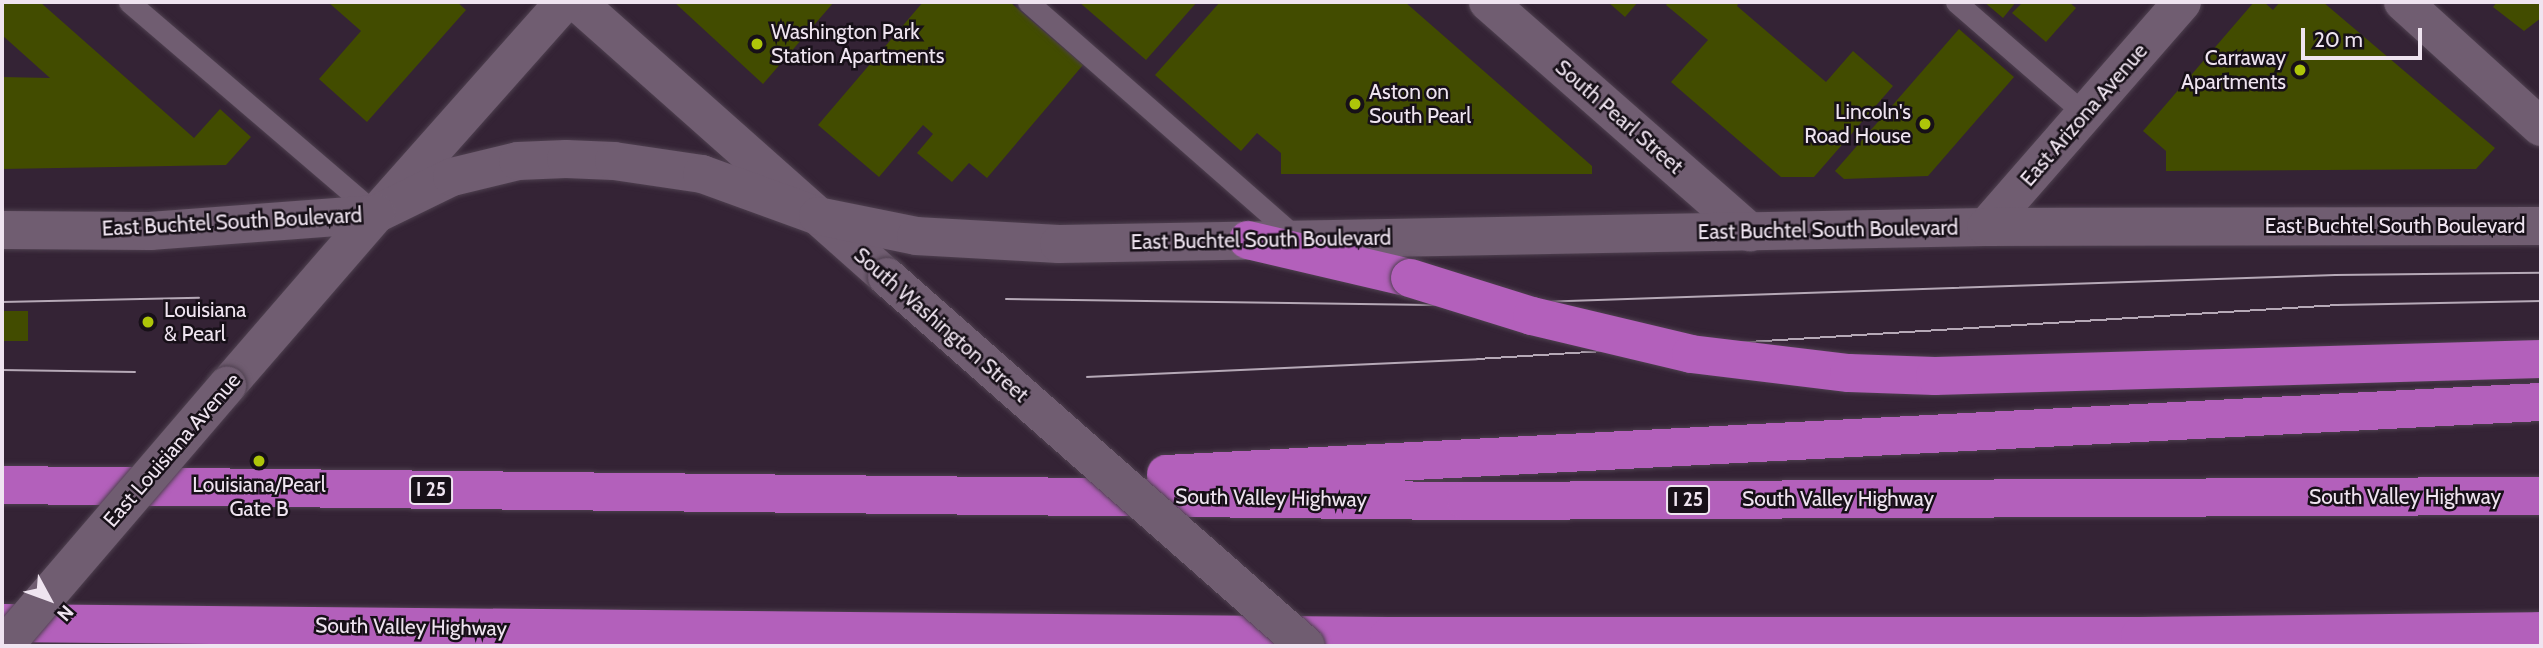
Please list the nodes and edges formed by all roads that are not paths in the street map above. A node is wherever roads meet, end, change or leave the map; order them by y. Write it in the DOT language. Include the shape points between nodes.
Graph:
graph roads {
  1 [pos="129,2"];
  2 [pos="564,2"];
  3 [pos="577,2"];
  4 [pos="1028,2"];
  5 [pos="1488,2"];
  6 [pos="1956,2"];
  7 [pos="2182,2"];
  8 [pos="2403,2"];
  9 [pos="2085,114"];
  10 [pos="2541,127"];
  11 [pos="376,214"];
  12 [pos="818,216"];
  13 [pos="2541,226"];
  14 [pos="1986,227"];
  15 [pos="2,230"];
  16 [pos="1750,232"];
  17 [pos="1248,240"];
  18 [pos="1299,240"];
  19 [pos="2541,359"];
  20 [pos="2541,402"];
  21 [pos="2,485"];
  22 [pos="836,493"];
  23 [pos="2541,496"];
  24 [pos="2,623"];
  25 [pos="2541,631"];
  26 [pos="3,645"];
  27 [pos="21,646"];
  28 [pos="1306,646"];
  1 -- 11 [label="lane"];
  2 -- 11 [label="main road, East Louisiana Avenue"];
  3 -- 12 [label="main road, South Washington Street"];
  4 -- 18 [label="lane"];
  5 -- 16 [label="main road, South Pearl Street"];
  6 -- 9 [label="lane"];
  7 -- 9 [label="main road, East Arizona Avenue"];
  8 -- 10 [label="main road"];
  9 -- 14 [label="main road, East Arizona Avenue"];
  11 -- 12 [label="main road, East Buchtel South Boulevard" via="452,177 518,161 566,159 702,174"];
  11 -- 15 [label="main road, East Buchtel South Boulevard" via="150,231"];
  11 -- 26 [label="main road, East Louisiana Avenue, bridge"];
  12 -- 17 [label="main road, East Buchtel South Boulevard" via="915,236 971,240 1059,244"];
  12 -- 28 [label="main road, South Washington Street, bridge"];
  13 -- 14 [label="main road, East Buchtel South Boulevard"];
  14 -- 16 [label="main road, East Buchtel South Boulevard"];
  16 -- 18 [label="main road, East Buchtel South Boulevard"];
  17 -- 18 [label="main road, East Buchtel South Boulevard"];
  17 -- 19 [label="highway, bridge" via="1410,278 1532,316 1691,354 1849,373 1934,376"];
  20 -- 22 [label="highway"];
  21 -- 22 [label="highway, South Valley Highway / I 25"];
  22 -- 23 [label="highway, South Valley Highway / I 25" via="1466,501"];
  24 -- 25 [label="highway, South Valley Highway" via="1389,636"];
  26 -- 27 [label="highway"];
}
